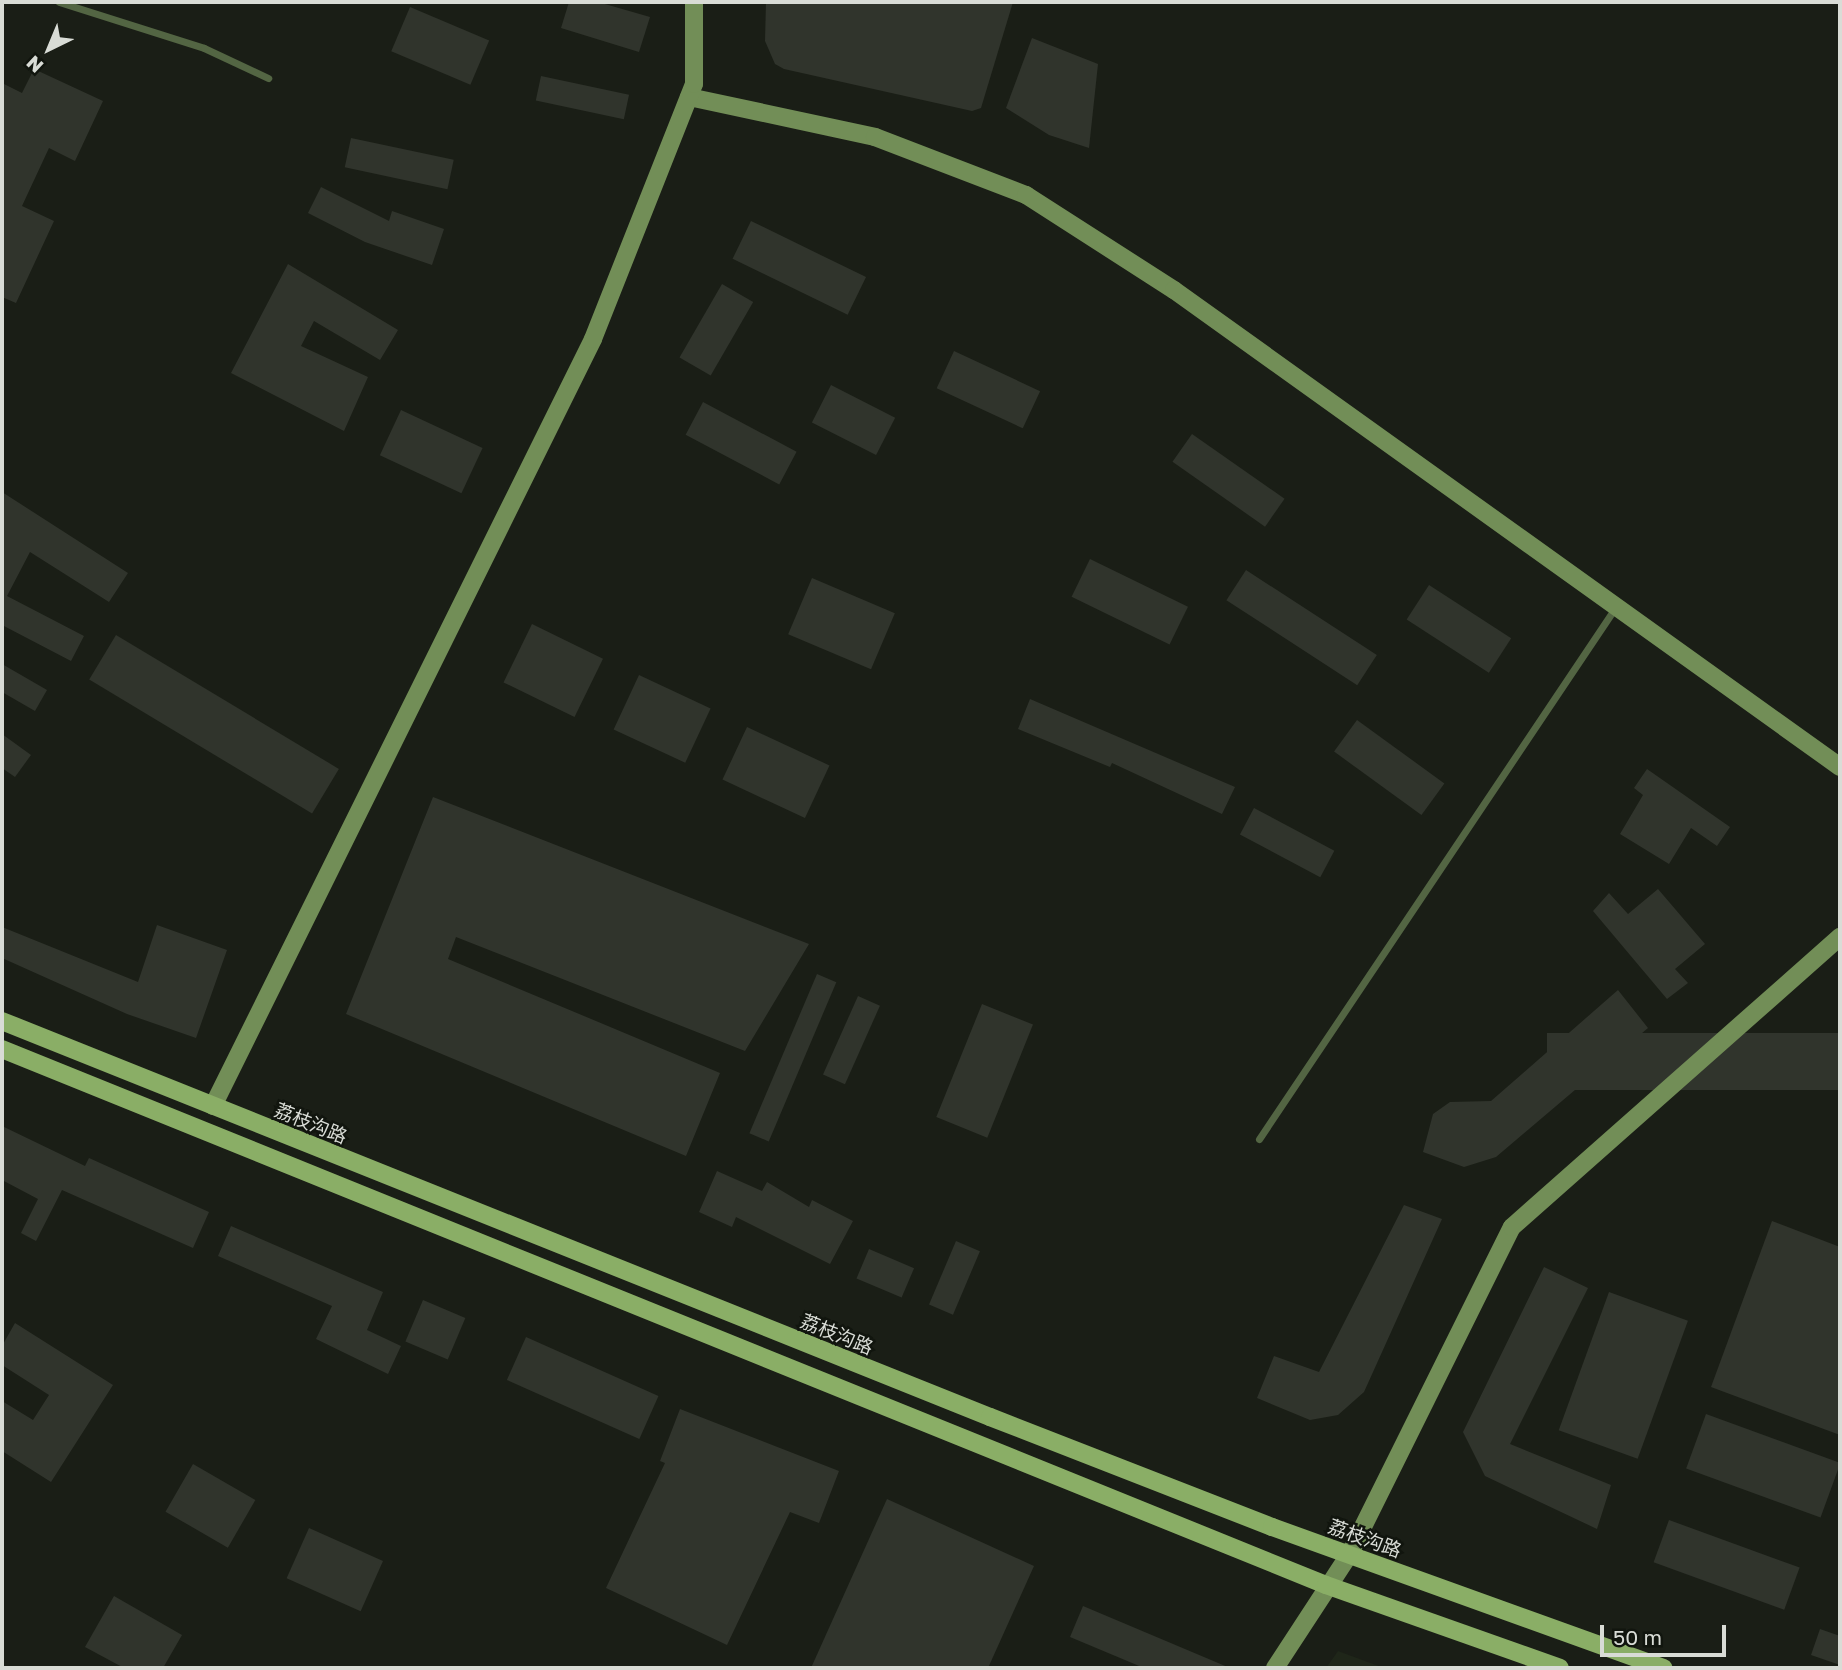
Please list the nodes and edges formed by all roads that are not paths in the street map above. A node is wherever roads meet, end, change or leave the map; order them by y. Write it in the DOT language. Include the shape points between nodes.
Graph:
graph roads {
  1 [pos="59,2"];
  2 [pos="694,2"];
  3 [pos="268,78"];
  4 [pos="689,97"];
  5 [pos="1615,608"];
  6 [pos="1840,767"];
  7 [pos="1840,937"];
  8 [pos="2,1021"];
  9 [pos="2,1049"];
  10 [pos="213,1106"];
  11 [pos="1259,1139"];
  12 [pos="1349,1555"];
  13 [pos="1326,1585"];
  14 [pos="1275,1668"];
  15 [pos="1560,1668"];
  16 [pos="1663,1668"];
  1 -- 3 [label="lane" via="204,48"];
  2 -- 4 [label="street" via="694,84"];
  4 -- 5 [label="street" via="875,137 1026,195 1174,290"];
  4 -- 10 [label="street" via="593,339"];
  5 -- 6 [label="street"];
  5 -- 11 [label="lane"];
  7 -- 12 [label="street" via="1512,1227"];
  8 -- 10 [label="main road, 荔枝沟路"];
  9 -- 13 [label="main road"];
  10 -- 12 [label="main road, 荔枝沟路" via="990,1418"];
  12 -- 13 [label="street"];
  12 -- 16 [label="main road, 荔枝沟路"];
  13 -- 14 [label="street"];
  13 -- 15 [label="main road"];
}
